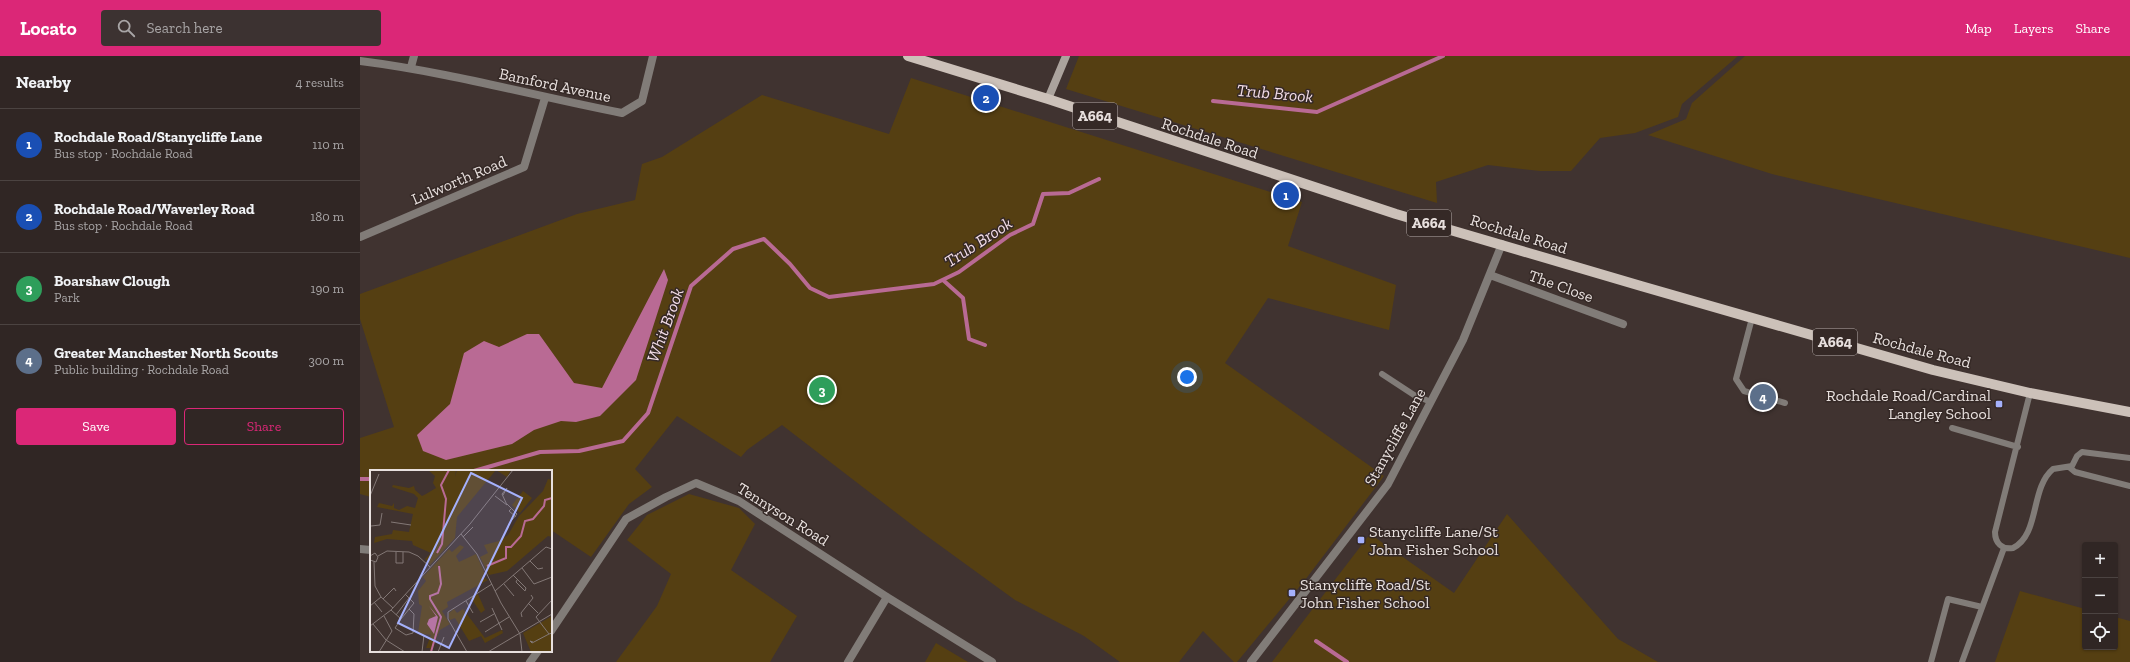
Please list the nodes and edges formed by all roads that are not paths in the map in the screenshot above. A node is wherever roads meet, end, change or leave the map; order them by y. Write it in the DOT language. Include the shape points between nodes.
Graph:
graph roads {
  1 [pos="414,56"];
  2 [pos="653,56"];
  3 [pos="908,56"];
  4 [pos="1066,56"];
  5 [pos="360,61"];
  6 [pos="411,67"];
  7 [pos="545,98"];
  8 [pos="1048,100"];
  9 [pos="360,237"];
  10 [pos="1502,244"];
  11 [pos="1490,276"];
  12 [pos="1752,318"];
  13 [pos="1623,324"];
  14 [pos="1382,374"];
  15 [pos="2030,393"];
  16 [pos="1431,402"];
  17 [pos="1785,403"];
  18 [pos="2130,412"];
  19 [pos="1952,428"];
  20 [pos="2018,447"];
  21 [pos="2130,458"];
  22 [pos="2069,467"];
  23 [pos="2130,486"];
  24 [pos="2004,548"];
  25 [pos="360,549"];
  26 [pos="370,550"];
  27 [pos="887,597"];
  28 [pos="1982,607"];
  29 [pos="552,630"];
  30 [pos="537,652"];
  31 [pos="530,662"];
  32 [pos="848,662"];
  33 [pos="992,662"];
  34 [pos="1252,662"];
  35 [pos="1931,662"];
  36 [pos="1962,662"];
  1 -- 6 [label="street"];
  2 -- 7 [label="street, Bamford Avenue" via="642,101 622,113"];
  3 -- 8 [label="main road, Rochdale Road / A664"];
  4 -- 8 [label="street"];
  5 -- 6 [label="street, Bamford Avenue"];
  6 -- 7 [label="street, Bamford Avenue"];
  7 -- 9 [label="street, Lulworth Road" via="524,167"];
  8 -- 10 [label="main road, Rochdale Road / A664" via="1396,214"];
  10 -- 11 [label="street, Stanycliffe Lane"];
  10 -- 12 [label="main road, Rochdale Road / A664"];
  11 -- 13 [label="street, The Close"];
  11 -- 16 [label="street, Stanycliffe Lane" via="1463,340"];
  12 -- 15 [label="main road, Rochdale Road / A664" via="1933,370"];
  12 -- 17 [label="lane" via="1736,379 1744,391"];
  14 -- 16 [label="lane" via="1414,395"];
  15 -- 18 [label="main road, Rochdale Road / A664"];
  15 -- 20 [label="lane"];
  16 -- 34 [label="street, Stanycliffe Lane" via="1388,484"];
  19 -- 20 [label="lane"];
  20 -- 24 [label="lane" via="1995,532 1996,542"];
  21 -- 22 [label="lane" via="2082,452"];
  22 -- 23 [label="lane" via="2075,472"];
  22 -- 24 [label="lane" via="2058,467 2046,475 2024,539 2013,548"];
  24 -- 28 [label="lane"];
  25 -- 26 [label="street"];
  27 -- 29 [label="street, Tennyson Road" via="739,501 696,484 626,519"];
  27 -- 32 [label="street"];
  27 -- 33 [label="street, Tennyson Road"];
  28 -- 35 [label="lane" via="1948,599"];
  28 -- 36 [label="lane"];
  30 -- 31 [label="street"];
}
